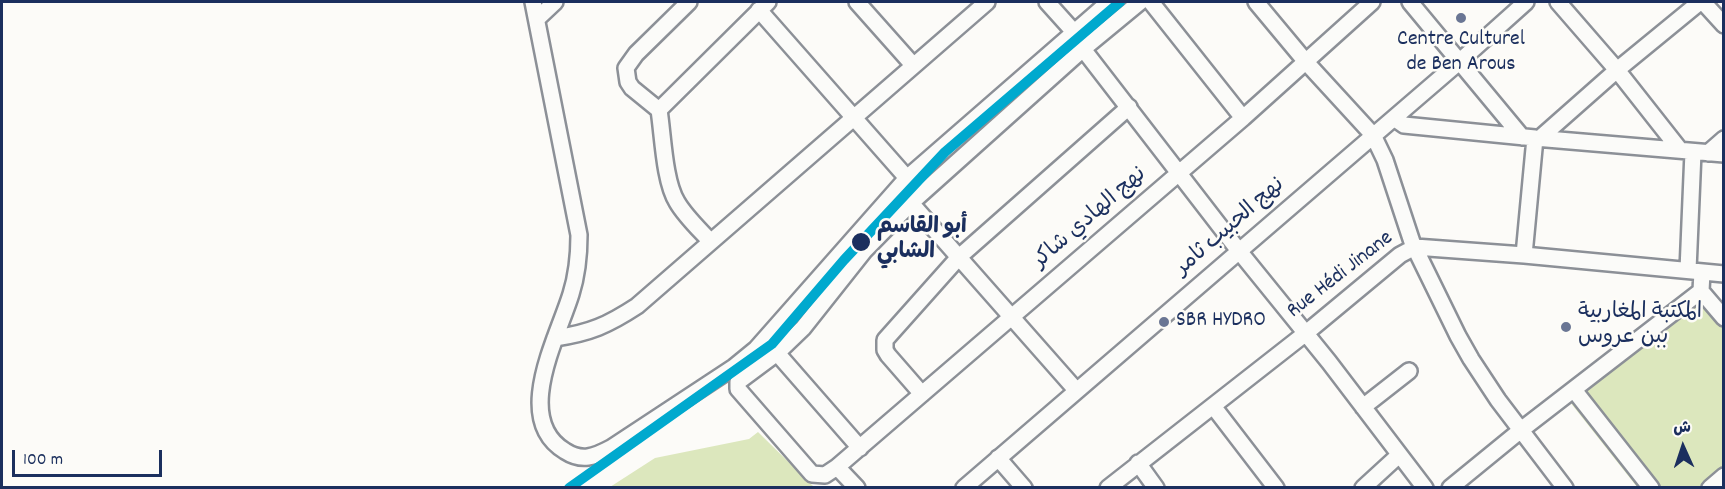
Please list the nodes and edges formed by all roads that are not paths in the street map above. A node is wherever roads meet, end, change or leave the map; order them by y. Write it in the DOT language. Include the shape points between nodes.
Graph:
graph roads {
  1 [pos="533,2"];
  2 [pos="555,2"];
  3 [pos="689,2"];
  4 [pos="987,2"];
  5 [pos="1047,2"];
  6 [pos="1109,2"];
  7 [pos="1140,2"];
  8 [pos="1151,2"];
  9 [pos="1256,2"];
  10 [pos="1372,2"];
  11 [pos="1410,2"];
  12 [pos="1526,2"];
  13 [pos="1558,2"];
  14 [pos="1701,2"];
  15 [pos="865,4"];
  16 [pos="764,6"];
  17 [pos="538,18"];
  18 [pos="1724,25"];
  19 [pos="1074,32"];
  20 [pos="1083,49"];
  21 [pos="1306,62"];
  22 [pos="1459,62"];
  23 [pos="913,65"];
  24 [pos="1617,70"];
  25 [pos="1129,107"];
  26 [pos="659,110"];
  27 [pos="853,117"];
  28 [pos="1243,118"];
  29 [pos="1394,118"];
  30 [pos="1373,135"];
  31 [pos="1532,138"];
  32 [pos="1724,139"];
  33 [pos="1701,153"];
  34 [pos="1179,172"];
  35 [pos="907,178"];
  36 [pos="911,203"];
  37 [pos="710,241"];
  38 [pos="1415,247"];
  39 [pos="1239,251"];
  40 [pos="1524,255"];
  41 [pos="959,257"];
  42 [pos="1695,271"];
  43 [pos="1724,274"];
  44 [pos="1701,291"];
  45 [pos="1724,318"];
  46 [pos="1011,319"];
  47 [pos="1306,333"];
  48 [pos="555,338"];
  49 [pos="777,353"];
  50 [pos="1409,371"];
  51 [pos="1076,390"];
  52 [pos="1574,390"];
  53 [pos="922,394"];
  54 [pos="1213,406"];
  55 [pos="1363,407"];
  56 [pos="1521,430"];
  57 [pos="860,447"];
  58 [pos="1399,455"];
  59 [pos="998,458"];
  60 [pos="1138,463"];
  61 [pos="837,467"];
  62 [pos="1724,476"];
  63 [pos="857,488"];
  64 [pos="964,488"];
  65 [pos="1024,488"];
  66 [pos="1108,488"];
  67 [pos="1156,488"];
  68 [pos="1276,488"];
  69 [pos="1363,488"];
  70 [pos="1425,488"];
  71 [pos="1450,488"];
  72 [pos="1565,488"];
  73 [pos="1651,488"];
  74 [pos="1710,488"];
  1 -- 17 [label="street"];
  2 -- 17 [label="street"];
  3 -- 26 [label="street" via="636,54 627,68 632,88"];
  4 -- 23 [label="street"];
  5 -- 19 [label="street"];
  6 -- 19 [label="street"];
  7 -- 20 [label="street"];
  8 -- 28 [label="street"];
  9 -- 21 [label="street"];
  10 -- 21 [label="street, نهج الهادي شاكر"];
  11 -- 22 [label="street"];
  12 -- 22 [label="street, نهج الحبيب ثامر"];
  13 -- 24 [label="street"];
  14 -- 18 [label="street"];
  14 -- 24 [label="street"];
  15 -- 23 [label="street"];
  16 -- 26 [label="street"];
  16 -- 27 [label="street"];
  17 -- 48 [label="street" via="579,235 576,275"];
  19 -- 35 [label="street"];
  20 -- 25 [label="street"];
  20 -- 36 [label="street"];
  21 -- 28 [label="street, نهج الهادي شاكر"];
  21 -- 30 [label="street"];
  22 -- 29 [label="street, نهج الحبيب ثامر"];
  22 -- 31 [label="street"];
  23 -- 27 [label="street"];
  24 -- 31 [label="street"];
  24 -- 33 [label="street"];
  25 -- 34 [label="street"];
  25 -- 41 [label="street"];
  26 -- 37 [label="street" via="673,195"];
  27 -- 35 [label="street"];
  27 -- 37 [label="street"];
  28 -- 34 [label="street, نهج الهادي شاكر"];
  29 -- 30 [label="street, نهج الحبيب ثامر"];
  29 -- 31 [label="street" via="1404,125"];
  30 -- 38 [label="street"];
  30 -- 39 [label="street, نهج الحبيب ثامر"];
  31 -- 33 [label="street"];
  31 -- 40 [label="street"];
  32 -- 33 [label="street"];
  33 -- 42 [label="street"];
  34 -- 39 [label="street"];
  34 -- 46 [label="street, نهج الهادي شاكر"];
  35 -- 36 [label="street"];
  35 -- 48 [label="street" via="756,350 612,448 584,459 556,446 542,419 540,387"];
  36 -- 41 [label="street"];
  36 -- 49 [label="street" via="864,251 803,328"];
  37 -- 48 [label="street" via="617,319 594,330"];
  38 -- 40 [label="street, Rue Hédi Jinane"];
  38 -- 47 [label="street, Rue Hédi Jinane" via="1400,255"];
  38 -- 56 [label="street" via="1471,359"];
  39 -- 47 [label="street"];
  39 -- 51 [label="street, نهج الحبيب ثامر"];
  40 -- 42 [label="street, Rue Hédi Jinane"];
  41 -- 46 [label="street"];
  41 -- 53 [label="street" via="885,340 885,350"];
  42 -- 43 [label="street, Rue Hédi Jinane"];
  42 -- 44 [label="street"];
  44 -- 45 [label="street"];
  44 -- 52 [label="street"];
  46 -- 51 [label="street"];
  46 -- 53 [label="street, نهج الهادي شاكر"];
  47 -- 54 [label="street, Rue Hédi Jinane"];
  47 -- 55 [label="street"];
  49 -- 57 [label="street"];
  49 -- 61 [label="street, نهج الهادي شاكر" via="736,386 812,474 825,476"];
  50 -- 55 [label="street"];
  51 -- 59 [label="street, نهج الحبيب ثامر"];
  52 -- 56 [label="street"];
  52 -- 73 [label="street"];
  53 -- 57 [label="street, نهج الهادي شاكر"];
  54 -- 60 [label="street, Rue Hédi Jinane"];
  54 -- 68 [label="street"];
  55 -- 58 [label="street"];
  56 -- 71 [label="street"];
  56 -- 72 [label="street"];
  57 -- 61 [label="street, نهج الهادي شاكر"];
  58 -- 69 [label="street"];
  58 -- 70 [label="street"];
  59 -- 64 [label="street, نهج الحبيب ثامر"];
  59 -- 65 [label="street"];
  60 -- 66 [label="street, Rue Hédi Jinane"];
  60 -- 67 [label="street"];
  61 -- 63 [label="street"];
  62 -- 74 [label="street"];
}
